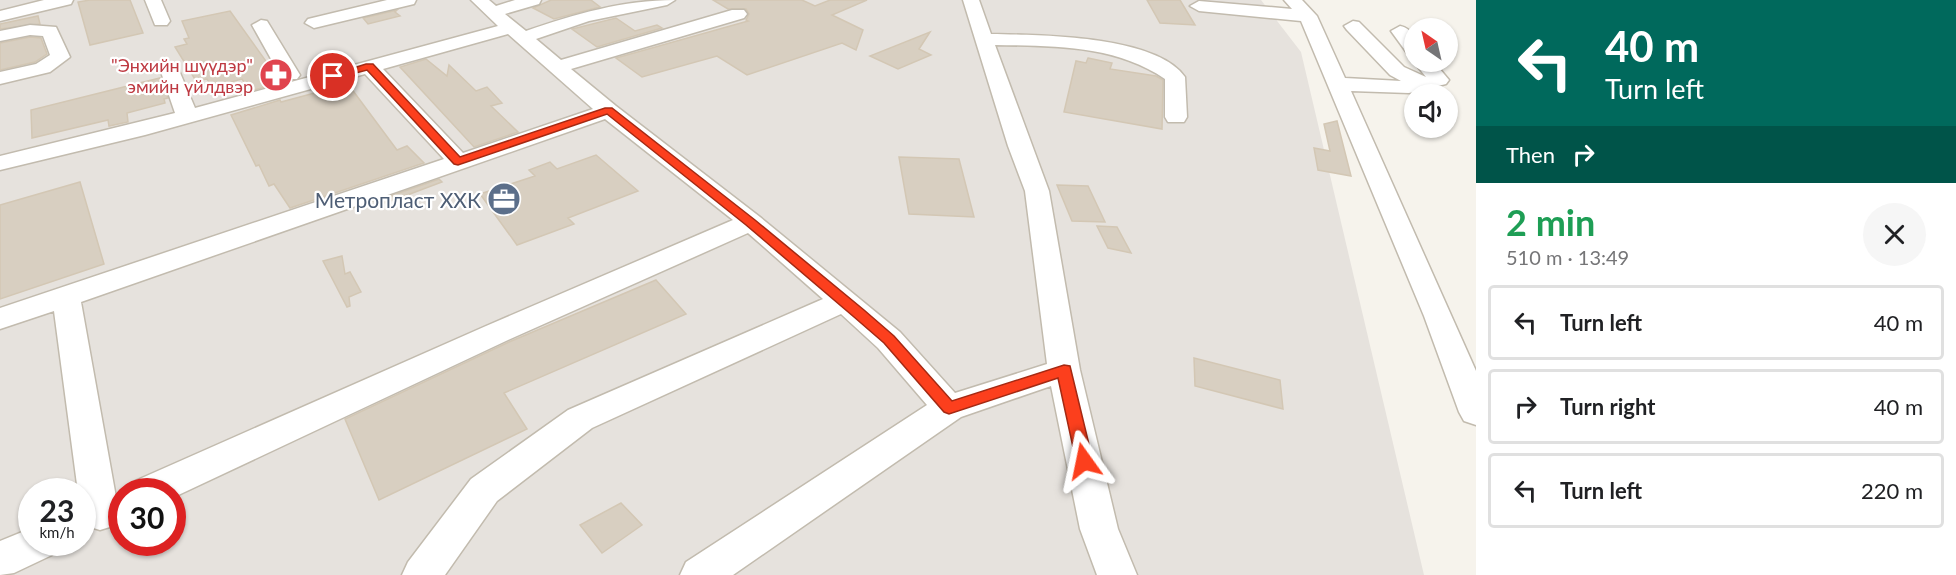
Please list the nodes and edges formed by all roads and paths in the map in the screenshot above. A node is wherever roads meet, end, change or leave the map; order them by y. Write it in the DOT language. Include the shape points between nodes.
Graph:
graph roads {
  1 [pos="65,0"];
  2 [pos="153,0"];
  3 [pos="408,0"];
  4 [pos="533,0"];
  5 [pos="667,0"];
  6 [pos="971,0"];
  7 [pos="1199,6"];
  8 [pos="1300,8"];
  9 [pos="738,14"];
  10 [pos="0,16"];
  11 [pos="502,20"];
  12 [pos="161,21"];
  13 [pos="314,22"];
  14 [pos="261,25"];
  15 [pos="1353,26"];
  16 [pos="1400,31"];
  17 [pos="0,36"];
  18 [pos="1404,36"];
  19 [pos="985,39"];
  20 [pos="369,66"];
  21 [pos="558,67"];
  22 [pos="171,72"];
  23 [pos="1432,72"];
  24 [pos="0,78"];
  25 [pos="293,81"];
  26 [pos="1338,84"];
  27 [pos="1424,84"];
  28 [pos="1404,87"];
  29 [pos="185,109"];
  30 [pos="608,111"];
  31 [pos="1176,117"];
  32 [pos="458,161"];
  33 [pos="0,163"];
  34 [pos="751,222"];
  35 [pos="66,297"];
  36 [pos="844,301"];
  37 [pos="0,319"];
  38 [pos="1064,370"];
  39 [pos="949,408"];
  40 [pos="1476,411"];
  41 [pos="179,478"];
  42 [pos="101,514"];
  43 [pos="18,552"];
  44 [pos="0,560"];
  45 [pos="422,575"];
  46 [pos="700,575"];
  47 [pos="1117,575"];
  1 -- 10 [label="street"];
  2 -- 12 [label="street"];
  3 -- 13 [label="street"];
  4 -- 11 [label="street"];
  5 -- 11 [label="street" via="585,17"];
  6 -- 19 [label="street"];
  7 -- 8 [label="street"];
  8 -- 26 [label="street"];
  9 -- 21 [label="street"];
  11 -- 20 [label="street"];
  11 -- 21 [label="street"];
  14 -- 25 [label="street"];
  15 -- 27 [label="street" via="1397,71"];
  16 -- 18 [label="street"];
  17 -- 24 [label="street" via="50,31 60,57 43,68"];
  19 -- 31 [label="street" via="1064,43 1138,55 1175,78"];
  19 -- 38 [label="street" via="1037,191"];
  20 -- 25 [label="street"];
  20 -- 32 [label="street"];
  21 -- 30 [label="street"];
  22 -- 29 [label="street"];
  23 -- 27 [label="street" via="1439,80"];
  25 -- 29 [label="street"];
  26 -- 28 [label="street"];
  26 -- 40 [label="street"];
  29 -- 33 [label="street"];
  30 -- 32 [label="street"];
  30 -- 34 [label="street"];
  32 -- 35 [label="street"];
  34 -- 36 [label="street"];
  34 -- 41 [label="street"];
  35 -- 37 [label="street"];
  35 -- 42 [label="street"];
  36 -- 39 [label="street" via="889,340"];
  36 -- 45 [label="street" via="580,419 484,490"];
  38 -- 39 [label="street"];
  38 -- 47 [label="street" via="1099,529"];
  39 -- 46 [label="street"];
  43 -- 44 [label="street"];
}
